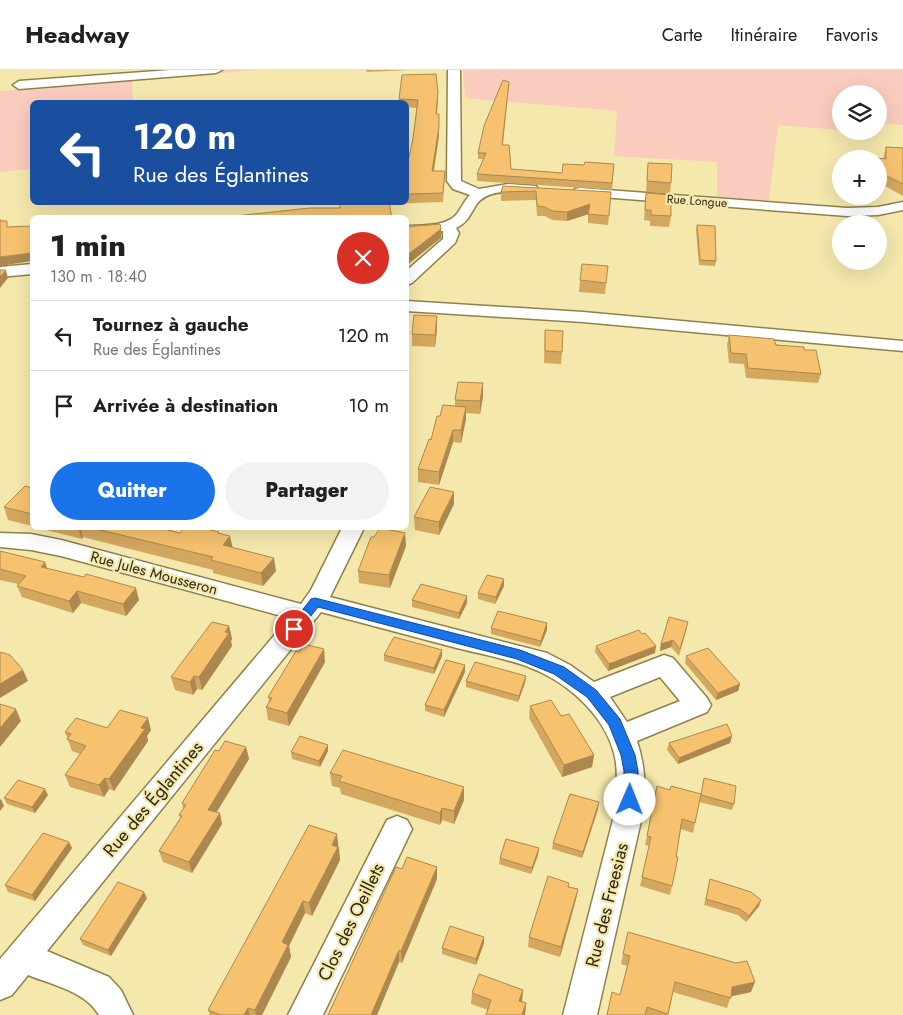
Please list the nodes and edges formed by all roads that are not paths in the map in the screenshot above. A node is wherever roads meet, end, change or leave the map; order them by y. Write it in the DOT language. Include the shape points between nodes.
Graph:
graph roads {
  1 [pos="216,70"];
  2 [pos="454,70"];
  3 [pos="19,85"];
  4 [pos="549,190"];
  5 [pos="569,192"];
  6 [pos="480,194"];
  7 [pos="903,206"];
  8 [pos="447,226"];
  9 [pos="409,231"];
  10 [pos="30,269"];
  11 [pos="0,272"];
  12 [pos="409,277"];
  13 [pos="409,306"];
  14 [pos="903,346"];
  15 [pos="352,530"];
  16 [pos="0,540"];
  17 [pos="311,608"];
  18 [pos="592,694"];
  19 [pos="622,736"];
  20 [pos="397,829"];
  21 [pos="22,958"];
  22 [pos="0,984"];
  23 [pos="116,1015"];
  24 [pos="305,1015"];
  25 [pos="580,1015"];
  1 -- 3 [label="street"];
  2 -- 6 [label="street" via="454,181 458,186"];
  4 -- 6 [label="street" via="505,188"];
  5 -- 7 [label="street, Rue Longue" via="847,212"];
  6 -- 8 [label="street" via="473,199 462,218"];
  8 -- 9 [label="street"];
  8 -- 12 [label="street" via="451,233 448,243"];
  10 -- 11 [label="street"];
  13 -- 14 [label="street" via="583,317"];
  15 -- 17 [label="street, Rue des Églantines"];
  16 -- 17 [label="street, Rue Jules Mousseron" via="61,548"];
  17 -- 18 [label="street, Rue des Freesias" via="538,660 559,670"];
  17 -- 21 [label="street, Rue des Églantines"];
  18 -- 19 [label="street, Rue des Freesias"];
  18 -- 19 [label="street" via="664,665 698,705"];
  19 -- 25 [label="street, Rue des Freesias" via="631,771 630,811"];
  20 -- 24 [label="street, Clos des Oeillets"];
  21 -- 22 [label="street, Rue des Églantines"];
  21 -- 23 [label="street" via="102,990 109,997"];
}
